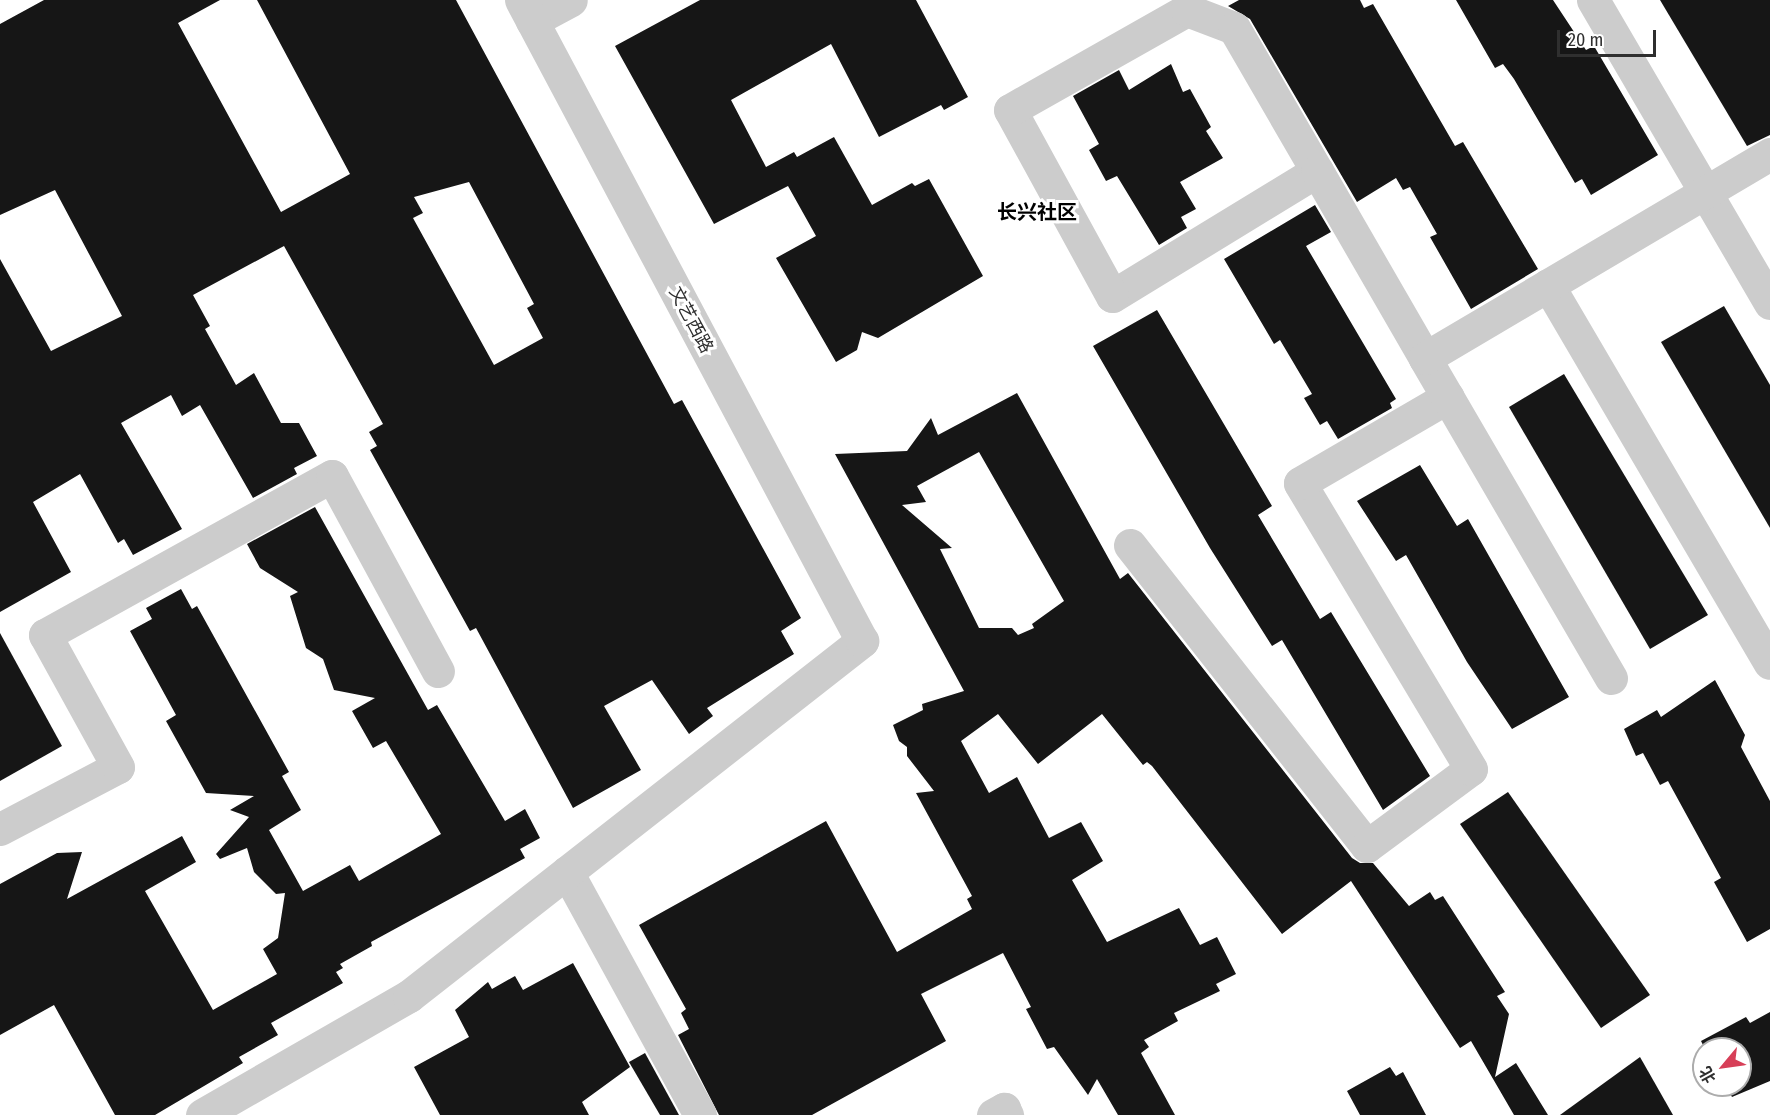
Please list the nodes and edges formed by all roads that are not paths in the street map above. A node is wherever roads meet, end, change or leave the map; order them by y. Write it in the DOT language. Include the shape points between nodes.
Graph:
graph roads {
  1 [pos="571,0"];
  2 [pos="1593,0"];
  3 [pos="527,11"];
  4 [pos="1770,154"];
  5 [pos="1317,171"];
  6 [pos="1706,192"];
  7 [pos="1548,285"];
  8 [pos="1770,303"];
  9 [pos="1425,358"];
  10 [pos="1448,397"];
  11 [pos="1130,545"];
  12 [pos="1770,663"];
  13 [pos="438,671"];
  14 [pos="1611,678"];
  15 [pos="0,829"];
  16 [pos="567,872"];
  17 [pos="202,1115"];
  18 [pos="700,1115"];
  19 [pos="993,1115"];
  20 [pos="1007,1115"];
  1 -- 3 [label="street"];
  2 -- 6 [label="street"];
  3 -- 16 [label="street, 文艺西路" via="862,641"];
  4 -- 6 [label="street"];
  5 -- 5 [label="street" via="1234,28 1187,10 1010,110 1113,296"];
  5 -- 9 [label="street"];
  6 -- 7 [label="street"];
  6 -- 8 [label="street"];
  7 -- 9 [label="street"];
  7 -- 12 [label="street"];
  9 -- 10 [label="street"];
  10 -- 11 [label="street" via="1300,483 1471,769 1367,846"];
  10 -- 14 [label="street"];
  13 -- 15 [label="street" via="332,476 45,635 117,767"];
  16 -- 17 [label="street" via="409,996"];
  16 -- 18 [label="street"];
  19 -- 20 [label="street" via="1004,1109"];
}
